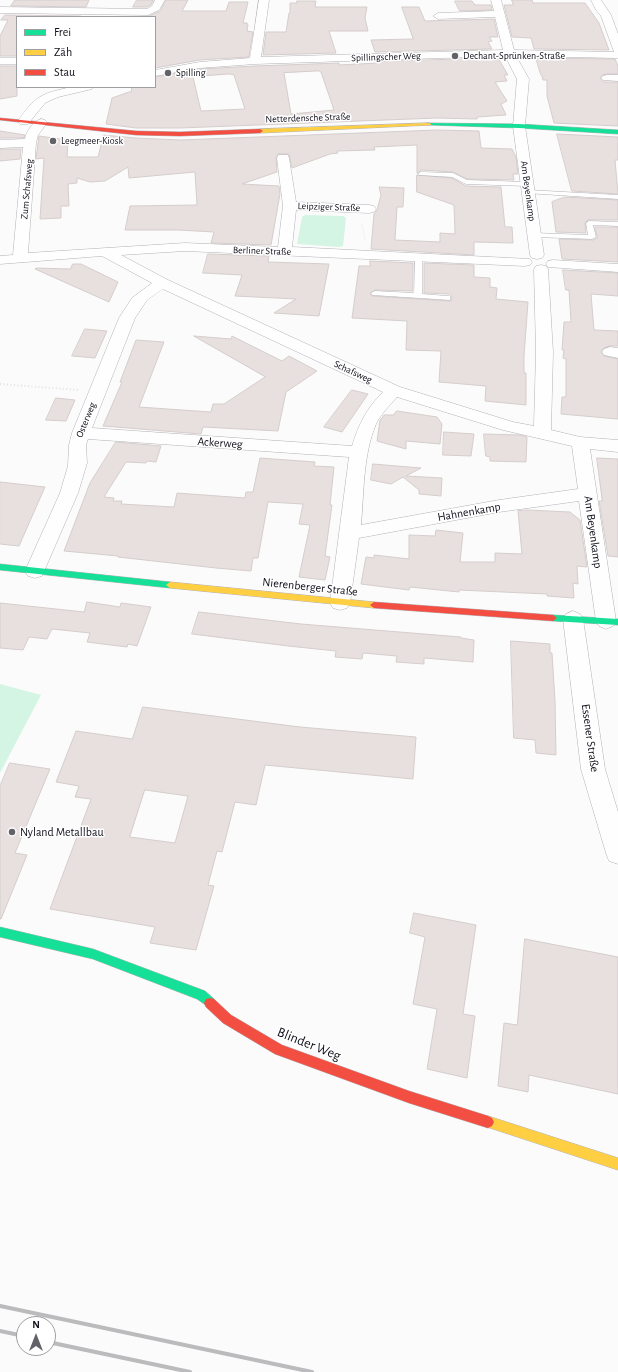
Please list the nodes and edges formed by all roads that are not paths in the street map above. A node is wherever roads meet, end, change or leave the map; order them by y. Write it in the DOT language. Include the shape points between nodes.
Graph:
graph roads {
  1 [pos="160,0"];
  2 [pos="264,0"];
  3 [pos="496,0"];
  4 [pos="596,0"];
  5 [pos="0,10"];
  6 [pos="499,14"];
  7 [pos="618,14"];
  8 [pos="606,15"];
  9 [pos="438,16"];
  10 [pos="618,50"];
  11 [pos="509,53"];
  12 [pos="618,55"];
  13 [pos="0,61"];
  14 [pos="16,61"];
  15 [pos="255,61"];
  16 [pos="156,72"];
  17 [pos="83,88"];
  18 [pos="0,119"];
  19 [pos="24,121"];
  20 [pos="41,123"];
  21 [pos="519,126"];
  22 [pos="618,132"];
  23 [pos="30,143"];
  24 [pos="0,144"];
  25 [pos="282,158"];
  26 [pos="421,174"];
  27 [pos="528,188"];
  28 [pos="618,197"];
  29 [pos="290,206"];
  30 [pos="364,208"];
  31 [pos="618,224"];
  32 [pos="534,235"];
  33 [pos="104,252"];
  34 [pos="284,252"];
  35 [pos="418,257"];
  36 [pos="20,259"];
  37 [pos="0,260"];
  38 [pos="539,263"];
  39 [pos="618,268"];
  40 [pos="163,283"];
  41 [pos="375,293"];
  42 [pos="418,296"];
  43 [pos="447,298"];
  44 [pos="394,391"];
  45 [pos="81,433"];
  46 [pos="542,434"];
  47 [pos="580,442"];
  48 [pos="618,446"];
  49 [pos="359,452"];
  50 [pos="588,494"];
  51 [pos="350,533"];
  52 [pos="0,567"];
  53 [pos="35,571"];
  54 [pos="340,603"];
  55 [pos="573,619"];
  56 [pos="612,622"];
  57 [pos="610,805"];
  58 [pos="618,853"];
  59 [pos="0,932"];
  60 [pos="618,1164"];
  1 -- 5 [label="street" via="154,10 148,12"];
  2 -- 15 [label="street"];
  3 -- 6 [label="street"];
  4 -- 8 [label="street"];
  6 -- 9 [label="street"];
  6 -- 11 [label="street"];
  7 -- 8 [label="street"];
  8 -- 10 [label="street"];
  11 -- 12 [label="street, Spillingscher Weg"];
  11 -- 15 [label="street, Spillingscher Weg"];
  11 -- 21 [label="street" via="523,79"];
  13 -- 14 [label="street"];
  15 -- 16 [label="street, Spillingscher Weg" via="200,65"];
  17 -- 19 [label="street" via="40,100"];
  18 -- 19 [label="street, Netterdensche Straße"];
  19 -- 20 [label="street, Netterdensche Straße"];
  20 -- 21 [label="street, Netterdensche Straße" via="151,134 437,124"];
  20 -- 23 [label="street, Zum Schafsweg" via="32,134"];
  21 -- 22 [label="street, Netterdensche Straße"];
  21 -- 27 [label="street, Am Beyenkamp"];
  23 -- 24 [label="street"];
  23 -- 36 [label="street, Zum Schafsweg"];
  25 -- 29 [label="street, Leipziger Straße"];
  26 -- 27 [label="lane" via="453,175 466,182"];
  27 -- 28 [label="lane"];
  27 -- 32 [label="street, Am Beyenkamp"];
  29 -- 30 [label="street, Leipziger Straße"];
  29 -- 34 [label="street, Leipziger Straße"];
  31 -- 32 [label="lane" via="589,223 592,237"];
  32 -- 38 [label="street, Am Beyenkamp"];
  33 -- 34 [label="street, Berliner Straße" via="185,247"];
  33 -- 36 [label="street, Berliner Straße"];
  33 -- 40 [label="street, Schafsweg"];
  34 -- 35 [label="street, Berliner Straße"];
  35 -- 38 [label="street, Berliner Straße"];
  35 -- 42 [label="lane"];
  36 -- 37 [label="street, Berliner Straße"];
  38 -- 39 [label="street, Berliner Straße"];
  38 -- 46 [label="street, Am Beyenkamp" via="544,332"];
  40 -- 44 [label="street, Schafsweg"];
  40 -- 45 [label="street, Osterweg" via="135,302"];
  41 -- 42 [label="lane"];
  42 -- 43 [label="lane"];
  44 -- 46 [label="street, Schafsweg"];
  44 -- 49 [label="street" via="368,423"];
  45 -- 49 [label="street, Ackerweg"];
  45 -- 53 [label="street, Osterweg" via="76,448 78,464 72,485"];
  46 -- 47 [label="street, Schafsweg"];
  47 -- 48 [label="street, Schafsweg"];
  47 -- 50 [label="street, Am Beyenkamp"];
  49 -- 51 [label="street"];
  50 -- 51 [label="street, Hahnenkamp" via="499,506"];
  50 -- 56 [label="street, Am Beyenkamp"];
  51 -- 54 [label="street"];
  52 -- 53 [label="street, Nierenberger Straße"];
  53 -- 54 [label="street, Nierenberger Straße"];
  54 -- 55 [label="street, Nierenberger Straße"];
  55 -- 56 [label="street, Nierenberger Straße"];
  55 -- 57 [label="street, Essener Straße" via="593,769"];
  57 -- 58 [label="street, Essener Straße"];
  59 -- 60 [label="street, Blinder Weg" via="93,954 154,976 201,995 227,1019 279,1050 408,1097"];
}
